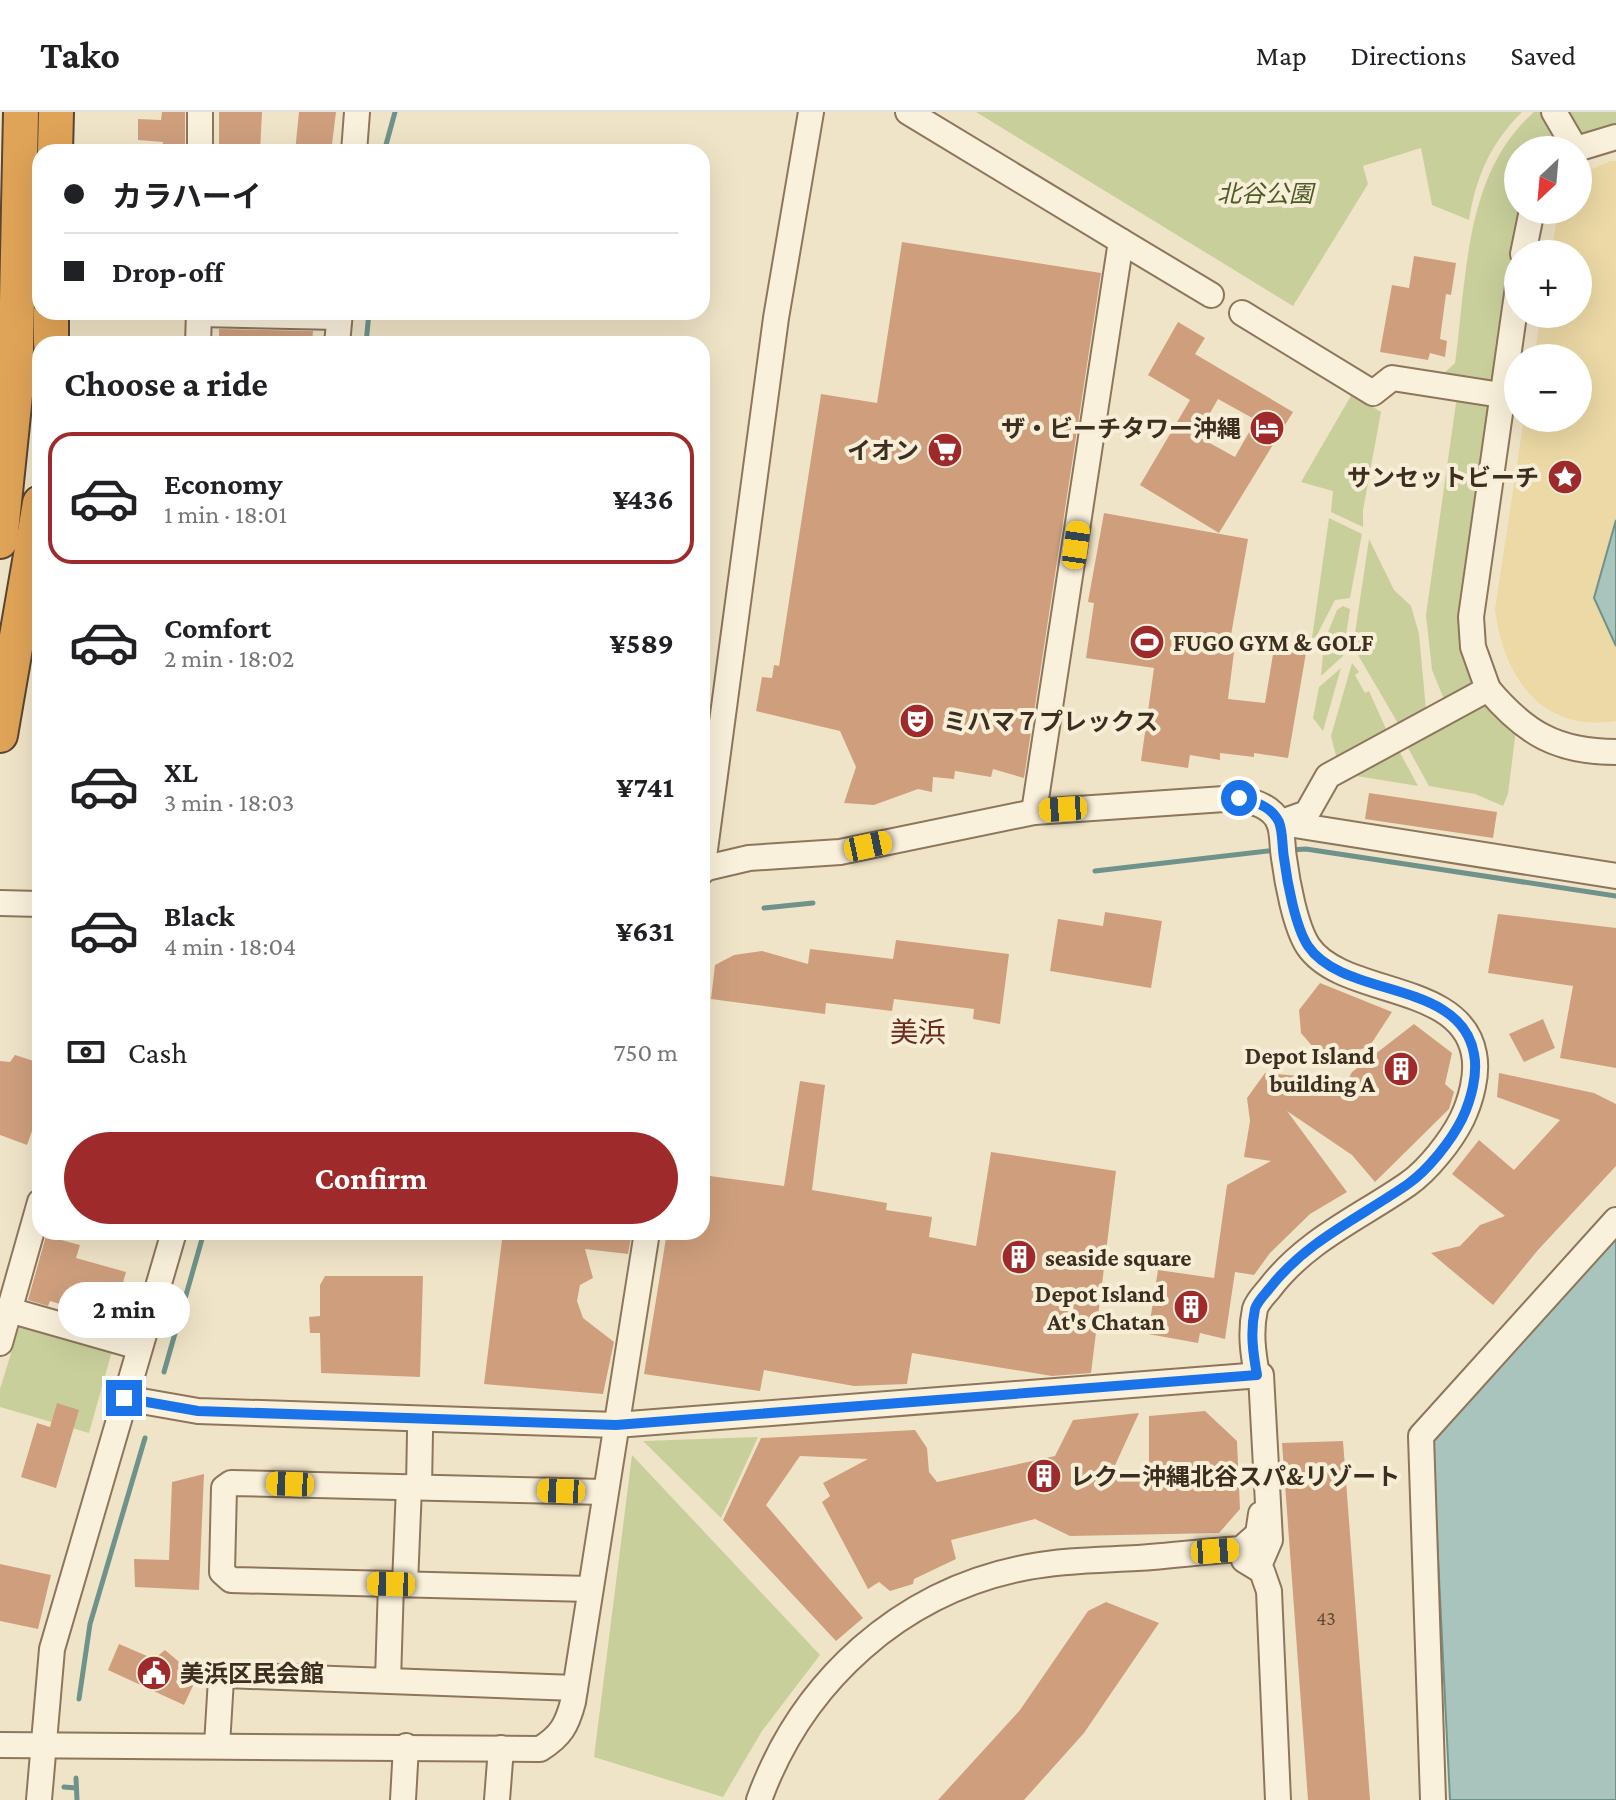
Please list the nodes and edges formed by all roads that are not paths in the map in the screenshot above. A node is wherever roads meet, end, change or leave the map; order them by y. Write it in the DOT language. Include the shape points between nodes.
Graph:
graph roads {
  1 [pos="21,112"];
  2 [pos="56,112"];
  3 [pos="200,112"];
  4 [pos="357,112"];
  5 [pos="811,112"];
  6 [pos="908,112"];
  7 [pos="1554,112"];
  8 [pos="1567,136"];
  9 [pos="1616,137"];
  10 [pos="55,144"];
  11 [pos="200,144"];
  12 [pos="355,144"];
  13 [pos="1592,144"];
  14 [pos="1121,241"];
  15 [pos="1211,295"];
  16 [pos="1242,313"];
  17 [pos="1512,328"];
  18 [pos="1501,395"];
  19 [pos="0,541"];
  20 [pos="32,549"];
  21 [pos="1488,689"];
  22 [pos="0,735"];
  23 [pos="1616,752"];
  24 [pos="710,810"];
  25 [pos="1034,812"];
  26 [pos="1279,823"];
  27 [pos="710,868"];
  28 [pos="1616,876"];
  29 [pos="0,903"];
  30 [pos="32,904"];
  31 [pos="1616,1220"];
  32 [pos="32,1230"];
  33 [pos="172,1240"];
  34 [pos="646,1240"];
  35 [pos="9,1310"];
  36 [pos="0,1343"];
  37 [pos="139,1347"];
  38 [pos="1257,1375"];
  39 [pos="124,1398"];
  40 [pos="616,1425"];
  41 [pos="420,1432"];
  42 [pos="414,1487"];
  43 [pos="605,1492"];
  44 [pos="1155,1557"];
  45 [pos="1258,1568"];
  46 [pos="398,1584"];
  47 [pos="590,1589"];
  48 [pos="388,1680"];
  49 [pos="575,1688"];
  50 [pos="42,1744"];
  51 [pos="0,1745"];
  52 [pos="217,1745"];
  53 [pos="406,1746"];
  54 [pos="501,1748"];
  55 [pos="39,1800"];
  56 [pos="403,1800"];
  57 [pos="497,1800"];
  58 [pos="759,1800"];
  59 [pos="1278,1800"];
  60 [pos="1433,1800"];
  1 -- 19 [label="highway" via="15,395"];
  2 -- 10 [label="highway"];
  3 -- 11 [label="street"];
  4 -- 12 [label="street"];
  5 -- 24 [label="street" via="776,318"];
  6 -- 14 [label="street"];
  7 -- 8 [label="street"];
  9 -- 13 [label="street"];
  14 -- 15 [label="street"];
  14 -- 25 [label="street"];
  16 -- 18 [label="street" via="1373,393 1392,378"];
  17 -- 18 [label="street"];
  18 -- 21 [label="street" via="1471,617 1473,647"];
  20 -- 22 [label="highway"];
  21 -- 23 [label="street" via="1512,717 1535,733 1575,749"];
  21 -- 26 [label="street" via="1328,776 1307,813"];
  25 -- 26 [label="street" via="1239,798 1259,803"];
  25 -- 27 [label="street" via="840,852 749,858"];
  26 -- 28 [label="street"];
  26 -- 38 [label="street" via="1288,883 1308,946 1340,969 1447,1011 1464,1028 1477,1068 1463,1117 1411,1182 1302,1253 1256,1306 1251,1342"];
  29 -- 30 [label="street"];
  31 -- 60 [label="street" via="1421,1436"];
  32 -- 35 [label="street"];
  33 -- 37 [label="street"];
  34 -- 40 [label="street"];
  35 -- 36 [label="street"];
  35 -- 37 [label="street"];
  37 -- 39 [label="street"];
  38 -- 40 [label="street"];
  38 -- 44 [label="street" via="1262,1520 1258,1534 1241,1549"];
  38 -- 45 [label="street" via="1270,1540"];
  39 -- 40 [label="street" via="198,1411"];
  39 -- 50 [label="street" via="52,1649"];
  40 -- 43 [label="street"];
  41 -- 42 [label="street"];
  42 -- 43 [label="street"];
  42 -- 46 [label="street"];
  42 -- 46 [label="street" via="231,1483 224,1488 222,1572 231,1580"];
  43 -- 47 [label="street"];
  44 -- 45 [label="street" via="1235,1558"];
  44 -- 58 [label="street" via="1013,1570 976,1580 917,1608 874,1636 827,1681 790,1732"];
  45 -- 59 [label="street" via="1270,1597"];
  46 -- 47 [label="street"];
  46 -- 48 [label="street"];
  47 -- 49 [label="street"];
  48 -- 49 [label="street"];
  48 -- 52 [label="street" via="226,1675 221,1679"];
  49 -- 54 [label="street" via="567,1725 557,1738 540,1749"];
  50 -- 51 [label="street"];
  50 -- 52 [label="street"];
  50 -- 55 [label="street"];
  52 -- 53 [label="street"];
  53 -- 54 [label="street"];
  53 -- 56 [label="street"];
  54 -- 57 [label="street"];
}
